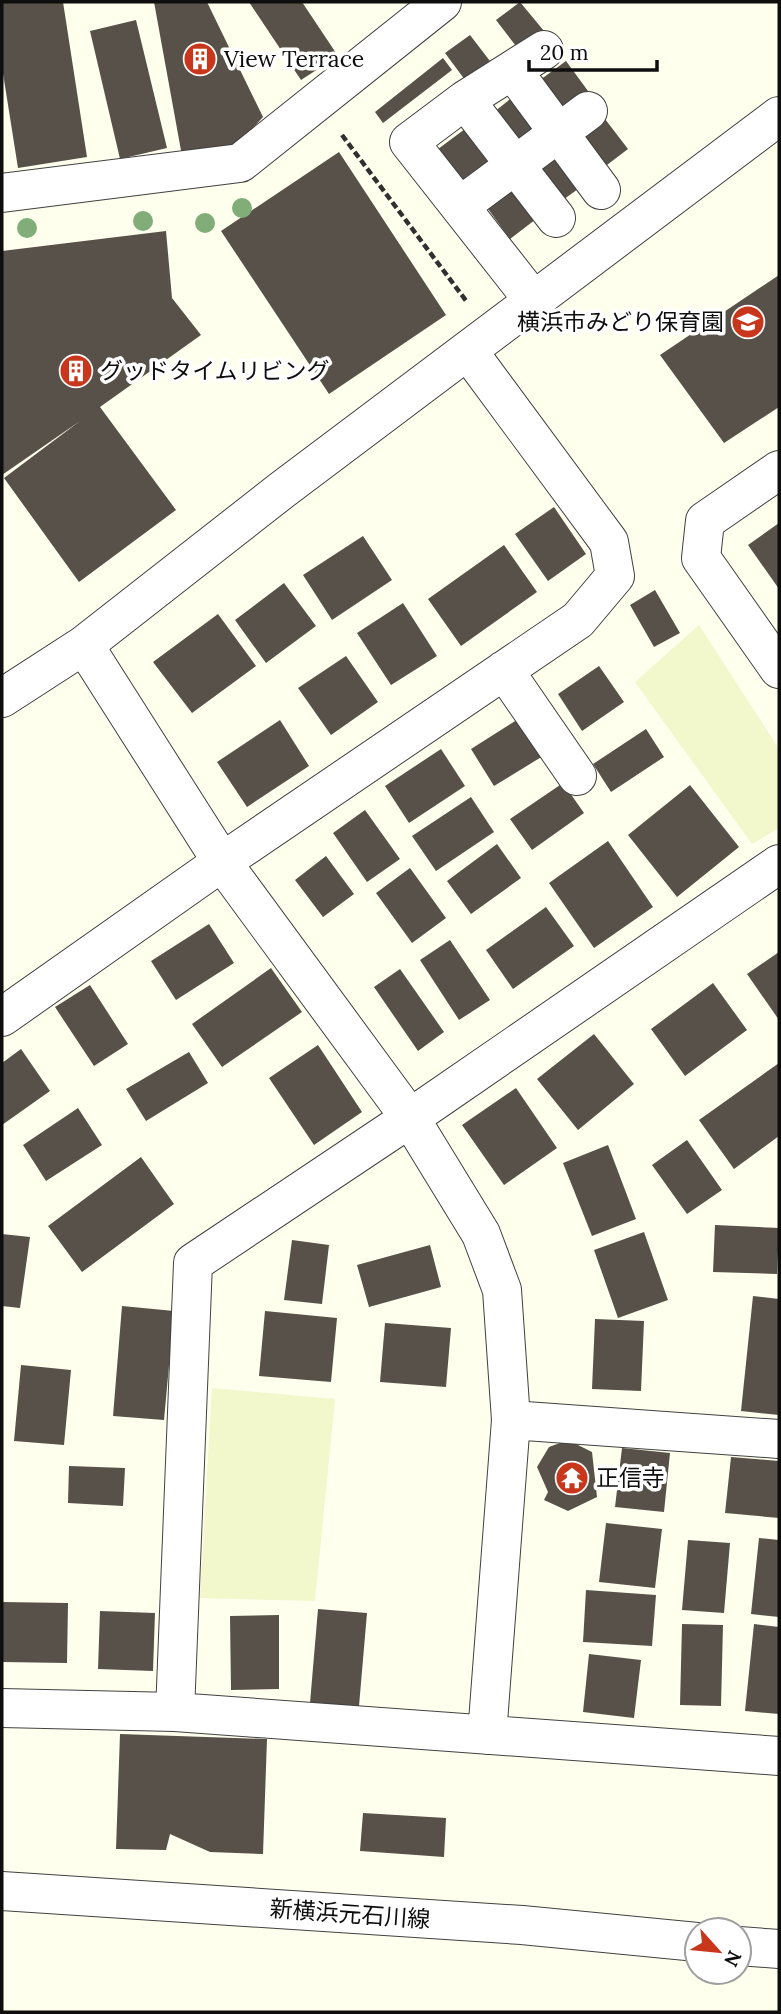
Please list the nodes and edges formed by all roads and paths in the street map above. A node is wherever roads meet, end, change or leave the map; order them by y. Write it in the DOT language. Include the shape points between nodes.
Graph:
graph roads {
  1 [pos="442,2"];
  2 [pos="544,50"];
  3 [pos="513,71"];
  4 [pos="465,100"];
  5 [pos="317,101"];
  6 [pos="779,116"];
  7 [pos="573,122"];
  8 [pos="514,164"];
  9 [pos="601,190"];
  10 [pos="2,193"];
  11 [pos="472,197"];
  12 [pos="556,218"];
  13 [pos="534,301"];
  14 [pos="479,342"];
  15 [pos="779,470"];
  16 [pos="84,645"];
  17 [pos="779,669"];
  18 [pos="504,670"];
  19 [pos="2,698"];
  20 [pos="577,776"];
  21 [pos="222,862"];
  22 [pos="779,864"];
  23 [pos="2,1017"];
  24 [pos="410,1118"];
  25 [pos="511,1420"];
  26 [pos="779,1439"];
  27 [pos="2,1708"];
  28 [pos="175,1713"];
  29 [pos="487,1735"];
  30 [pos="779,1756"];
  31 [pos="2,1891"];
  32 [pos="683,1940"];
  33 [pos="753,1946"];
  34 [pos="779,1949"];
  1 -- 5 [label="street"];
  2 -- 3 [label="street"];
  3 -- 4 [label="street"];
  3 -- 7 [label="street"];
  4 -- 8 [label="street"];
  4 -- 13 [label="street" via="409,142"];
  5 -- 10 [label="street" via="240,163"];
  5 -- 14 [label="path"];
  6 -- 13 [label="street"];
  7 -- 8 [label="street"];
  7 -- 9 [label="street"];
  8 -- 11 [label="street"];
  8 -- 12 [label="street"];
  13 -- 14 [label="street"];
  14 -- 16 [label="street"];
  14 -- 18 [label="street" via="609,541 615,576 578,620"];
  15 -- 17 [label="street" via="705,521 701,558"];
  16 -- 19 [label="street"];
  16 -- 21 [label="street"];
  18 -- 20 [label="street"];
  18 -- 21 [label="street"];
  21 -- 23 [label="street"];
  21 -- 24 [label="street"];
  22 -- 24 [label="street"];
  24 -- 25 [label="street" via="481,1234 502,1290"];
  24 -- 28 [label="street" via="193,1263"];
  25 -- 26 [label="street"];
  25 -- 29 [label="street"];
  27 -- 28 [label="street"];
  28 -- 29 [label="street"];
  29 -- 30 [label="street"];
  31 -- 32 [label="street, 新横浜元石川線"];
  33 -- 34 [label="street"];
}
